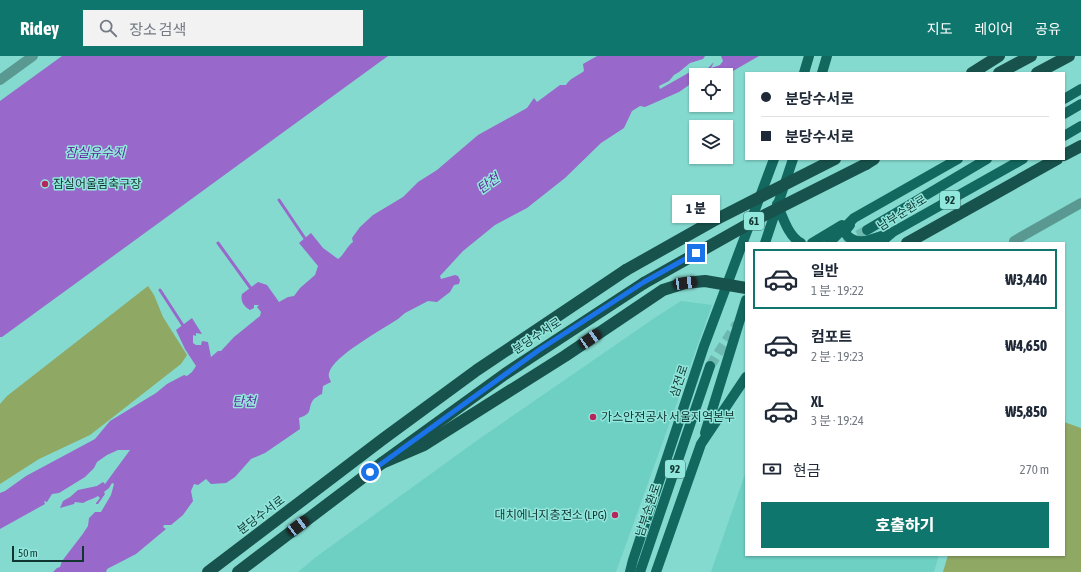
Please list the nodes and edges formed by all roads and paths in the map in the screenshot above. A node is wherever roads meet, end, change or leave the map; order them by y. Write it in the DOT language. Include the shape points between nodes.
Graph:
graph roads {
  1 [pos="33,56"];
  2 [pos="809,56"];
  3 [pos="827,56"];
  4 [pos="999,56"];
  5 [pos="1031,56"];
  6 [pos="1069,56"];
  7 [pos="804,72"];
  8 [pos="822,72"];
  9 [pos="974,72"];
  10 [pos="1001,72"];
  11 [pos="1039,72"];
  12 [pos="0,80"];
  13 [pos="1081,89"];
  14 [pos="1065,98"];
  15 [pos="1081,104"];
  16 [pos="1065,113"];
  17 [pos="1081,126"];
  18 [pos="1065,135"];
  19 [pos="1081,146"];
  20 [pos="1065,154"];
  21 [pos="774,160"];
  22 [pos="792,160"];
  23 [pos="833,160"];
  24 [pos="872,160"];
  25 [pos="956,160"];
  26 [pos="985,160"];
  27 [pos="1021,160"];
  28 [pos="1055,160"];
  29 [pos="778,203"];
  30 [pos="1081,203"];
  31 [pos="854,218"];
  32 [pos="866,230"];
  33 [pos="893,232"];
  34 [pos="764,242"];
  35 [pos="800,242"];
  36 [pos="814,242"];
  37 [pos="830,242"];
  38 [pos="878,242"];
  39 [pos="881,242"];
  40 [pos="909,242"];
  41 [pos="1014,242"];
  42 [pos="736,263"];
  43 [pos="745,266"];
  44 [pos="730,278"];
  45 [pos="745,283"];
  46 [pos="745,288"];
  47 [pos="745,303"];
  48 [pos="710,366"];
  49 [pos="745,378"];
  50 [pos="701,444"];
  51 [pos="382,462"];
  52 [pos="208,572"];
  53 [pos="238,572"];
  54 [pos="630,572"];
  55 [pos="640,572"];
  56 [pos="656,572"];
  1 -- 12 [label="street"];
  2 -- 7 [label="main road"];
  3 -- 8 [label="main road"];
  4 -- 9 [label="highway"];
  5 -- 10 [label="highway"];
  6 -- 11 [label="highway"];
  13 -- 14 [label="main road"];
  15 -- 16 [label="main road"];
  17 -- 18 [label="main road"];
  19 -- 20 [label="highway"];
  21 -- 42 [label="main road, 삼전로"];
  22 -- 29 [label="main road"];
  23 -- 52 [label="highway, 분당수서로 / 61, bridge" via="713,221 626,270 477,370"];
  24 -- 51 [label="highway, 분당수서로 / 61, bridge" via="761,217 644,282 505,374"];
  25 -- 31 [label="main road"];
  26 -- 32 [label="main road, 남부순환로 / 92"];
  27 -- 33 [label="main road, 남부순환로 / 92"];
  28 -- 40 [label="highway"];
  29 -- 34 [label="main road"];
  29 -- 35 [label="main road" via="791,233"];
  30 -- 41 [label="street"];
  31 -- 33 [label="main road" via="846,230 852,241 865,241"];
  31 -- 36 [label="main road"];
  31 -- 37 [label="main road"];
  33 -- 38 [label="main road"];
  33 -- 39 [label="main road, 남부순환로 / 92"];
  42 -- 43 [label="main road"];
  42 -- 44 [label="main road, 삼전로"];
  44 -- 45 [label="main road"];
  44 -- 54 [label="main road, 삼전로" via="704,346"];
  46 -- 51 [label="highway, bridge" via="706,280 663,290 565,356 424,444"];
  47 -- 50 [label="main road"];
  48 -- 55 [label="main road, 남부순환로 / 92"];
  49 -- 50 [label="main road, 92"];
  50 -- 56 [label="main road, 92"];
  51 -- 53 [label="highway, 분당수서로 / 61"];
}
